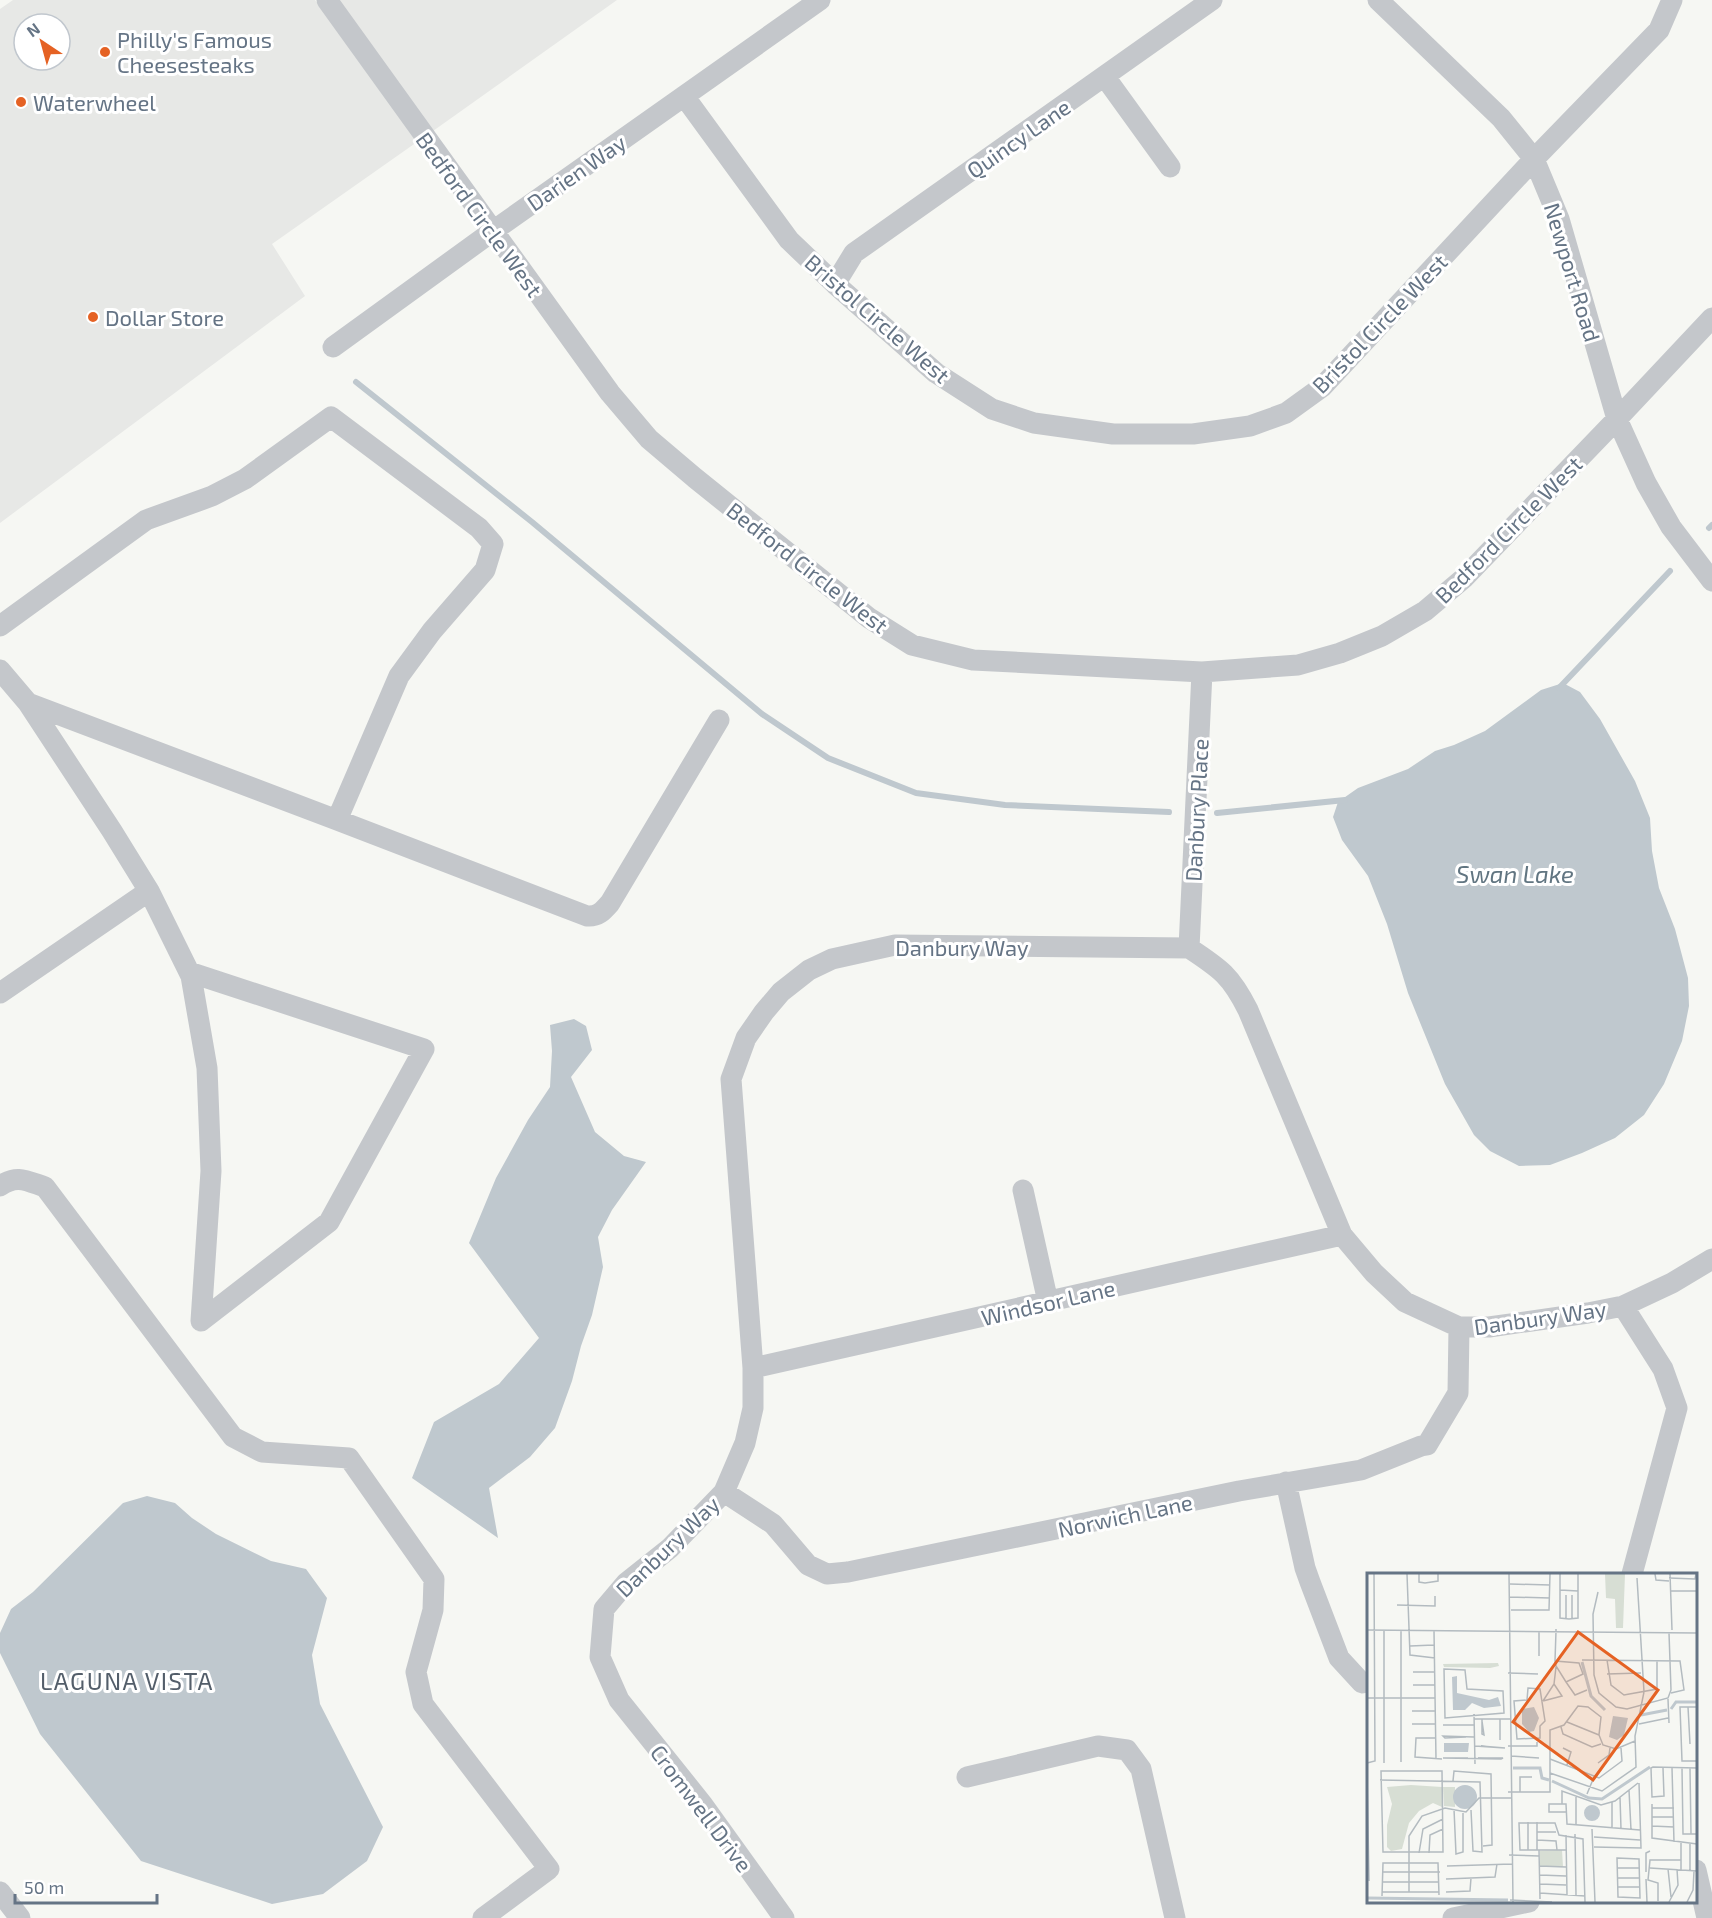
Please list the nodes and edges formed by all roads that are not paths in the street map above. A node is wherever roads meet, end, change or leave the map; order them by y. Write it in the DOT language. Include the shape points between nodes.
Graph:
graph roads {
  1 [pos="327,0"];
  2 [pos="820,0"];
  3 [pos="1212,0"];
  4 [pos="1378,0"];
  5 [pos="1672,0"];
  6 [pos="1105,77"];
  7 [pos="684,96"];
  8 [pos="1534,159"];
  9 [pos="1170,167"];
  10 [pos="493,231"];
  11 [pos="835,284"];
  12 [pos="1712,318"];
  13 [pos="333,347"];
  14 [pos="1617,419"];
  15 [pos="1712,581"];
  16 [pos="0,626"];
  17 [pos="0,670"];
  18 [pos="1202,672"];
  19 [pos="28,703"];
  20 [pos="719,720"];
  21 [pos="337,820"];
  22 [pos="149,891"];
  23 [pos="1189,948"];
  24 [pos="189,972"];
  25 [pos="0,993"];
  26 [pos="0,1186"];
  27 [pos="1023,1190"];
  28 [pos="1342,1235"];
  29 [pos="1712,1259"];
  30 [pos="1048,1302"];
  31 [pos="1623,1306"];
  32 [pos="1459,1327"];
  33 [pos="753,1368"];
  34 [pos="1286,1482"];
  35 [pos="724,1492"];
  36 [pos="1633,1573"];
  37 [pos="1362,1683"];
  38 [pos="619,1700"];
  39 [pos="967,1777"];
  40 [pos="1712,1861"];
  41 [pos="1697,1867"];
  42 [pos="1697,1876"];
  43 [pos="0,1892"];
  44 [pos="1524,1903"];
  45 [pos="20,1918"];
  46 [pos="483,1918"];
  47 [pos="784,1918"];
  48 [pos="1175,1918"];
  49 [pos="1453,1918"];
  50 [pos="1707,1918"];
  1 -- 10 [label="street, Bedford Circle West"];
  2 -- 7 [label="street, Darien Way"];
  3 -- 6 [label="street, Quincy Lane"];
  4 -- 8 [label="street, Newport Road" via="1501,118"];
  5 -- 8 [label="street, Bristol Circle West" via="1659,30"];
  6 -- 9 [label="street"];
  6 -- 11 [label="street, Quincy Lane" via="854,253"];
  7 -- 10 [label="street, Darien Way"];
  7 -- 11 [label="street, Bristol Circle West" via="789,240"];
  8 -- 11 [label="street, Bristol Circle West" via="1322,387 1286,413 1250,426 1193,434 1113,434 1034,423 992,409 936,373"];
  8 -- 14 [label="street, Newport Road" via="1559,219"];
  10 -- 13 [label="street, Darien Way"];
  10 -- 18 [label="street, Bedford Circle West" via="610,393 650,439 868,618 912,645 973,660"];
  12 -- 14 [label="street, Bedford Circle West"];
  14 -- 15 [label="street, Newport Road" via="1671,527"];
  14 -- 18 [label="street, Bedford Circle West" via="1464,578 1425,611 1382,636 1298,665"];
  16 -- 21 [label="street" via="146,520 212,496 245,479 330,417 479,528 493,544 485,570 399,676"];
  17 -- 19 [label="street"];
  18 -- 23 [label="street, Danbury Place"];
  19 -- 21 [label="street"];
  19 -- 22 [label="street"];
  20 -- 21 [label="street" via="610,903 593,916"];
  22 -- 24 [label="street"];
  22 -- 25 [label="street"];
  23 -- 28 [label="street, Danbury Way" via="1218,967 1236,986"];
  23 -- 33 [label="street, Danbury Way" via="895,945 832,959 809,970 781,992 746,1038 731,1079"];
  24 -- 24 [label="street" via="208,1074 211,1171 201,1321 329,1222 424,1049"];
  26 -- 46 [label="street" via="20,1178 45,1187 233,1437 262,1452 350,1458 434,1579 433,1610 416,1672 423,1704 549,1869"];
  27 -- 30 [label="street"];
  28 -- 30 [label="street, Windsor Lane"];
  28 -- 32 [label="street, Danbury Way" via="1374,1273 1406,1302"];
  29 -- 31 [label="street, Danbury Way"];
  30 -- 33 [label="street, Windsor Lane"];
  31 -- 32 [label="street, Danbury Way" via="1489,1327"];
  31 -- 36 [label="street" via="1663,1369 1677,1408"];
  32 -- 34 [label="street, Norwich Lane" via="1458,1393 1427,1445 1361,1470"];
  33 -- 35 [label="street, Danbury Way" via="753,1408 745,1443"];
  34 -- 35 [label="street, Norwich Lane" via="827,1574 808,1565 773,1524"];
  34 -- 37 [label="street" via="1314,1593 1339,1658"];
  35 -- 38 [label="street, Danbury Way" via="670,1548 626,1583 604,1609 600,1657"];
  38 -- 47 [label="street, Cromwell Drive" via="703,1805"];
  39 -- 48 [label="street" via="1098,1746 1127,1750 1141,1769"];
  40 -- 41 [label="street"];
  42 -- 50 [label="street"];
  43 -- 45 [label="street"];
  44 -- 49 [label="street"];
}
